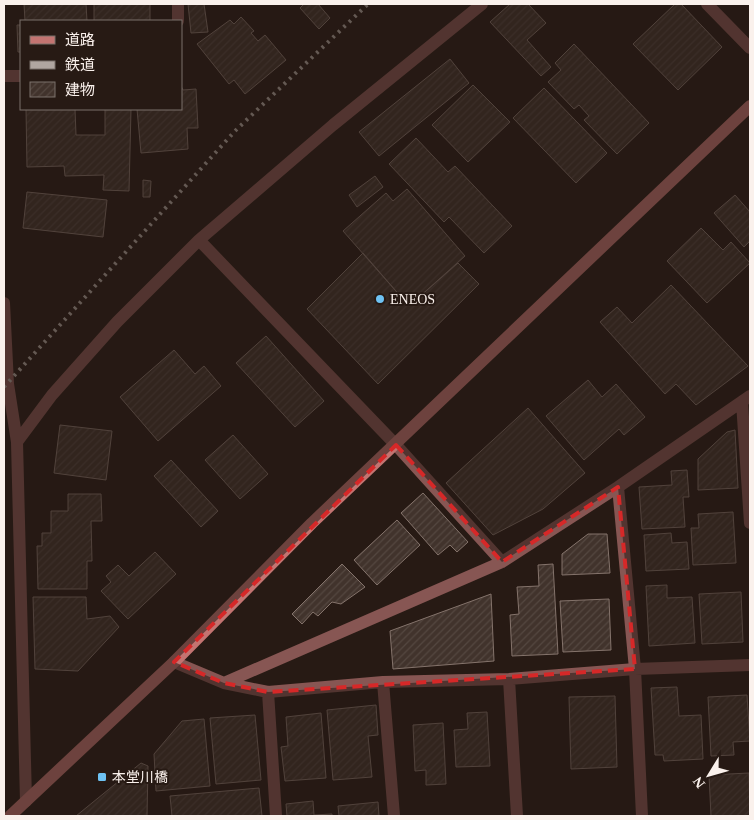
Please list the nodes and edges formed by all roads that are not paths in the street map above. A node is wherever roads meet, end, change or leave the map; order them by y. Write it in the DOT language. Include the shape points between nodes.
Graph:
graph roads {
  1 [pos="178,4"];
  2 [pos="482,4"];
  3 [pos="707,4"];
  4 [pos="178,20"];
  5 [pos="750,48"];
  6 [pos="4,76"];
  7 [pos="20,76"];
  8 [pos="750,106"];
  9 [pos="199,240"];
  10 [pos="4,303"];
  11 [pos="746,399"];
  12 [pos="18,442"];
  13 [pos="396,445"];
  14 [pos="618,487"];
  15 [pos="750,523"];
  16 [pos="502,562"];
  17 [pos="174,662"];
  18 [pos="750,665"];
  19 [pos="635,669"];
  20 [pos="509,679"];
  21 [pos="383,682"];
  22 [pos="224,684"];
  23 [pos="268,692"];
  24 [pos="26,801"];
  25 [pos="10,816"];
  26 [pos="276,816"];
  27 [pos="394,816"];
  28 [pos="517,816"];
  29 [pos="642,816"];
  1 -- 4 [label="street"];
  2 -- 9 [label="street"];
  3 -- 5 [label="street"];
  6 -- 7 [label="street"];
  8 -- 13 [label="street"];
  9 -- 12 [label="street" via="117,322 52,395"];
  9 -- 13 [label="street"];
  10 -- 12 [label="street" via="8,384"];
  11 -- 14 [label="street"];
  11 -- 15 [label="street"];
  12 -- 24 [label="street"];
  13 -- 16 [label="street"];
  13 -- 17 [label="street" via="312,523"];
  14 -- 16 [label="street"];
  14 -- 19 [label="street"];
  16 -- 22 [label="street"];
  17 -- 22 [label="street"];
  17 -- 24 [label="street"];
  18 -- 19 [label="street"];
  19 -- 20 [label="street"];
  19 -- 29 [label="street"];
  20 -- 21 [label="street"];
  20 -- 28 [label="street"];
  21 -- 23 [label="street"];
  21 -- 27 [label="street"];
  22 -- 23 [label="street"];
  23 -- 26 [label="street"];
  24 -- 25 [label="street"];
}
